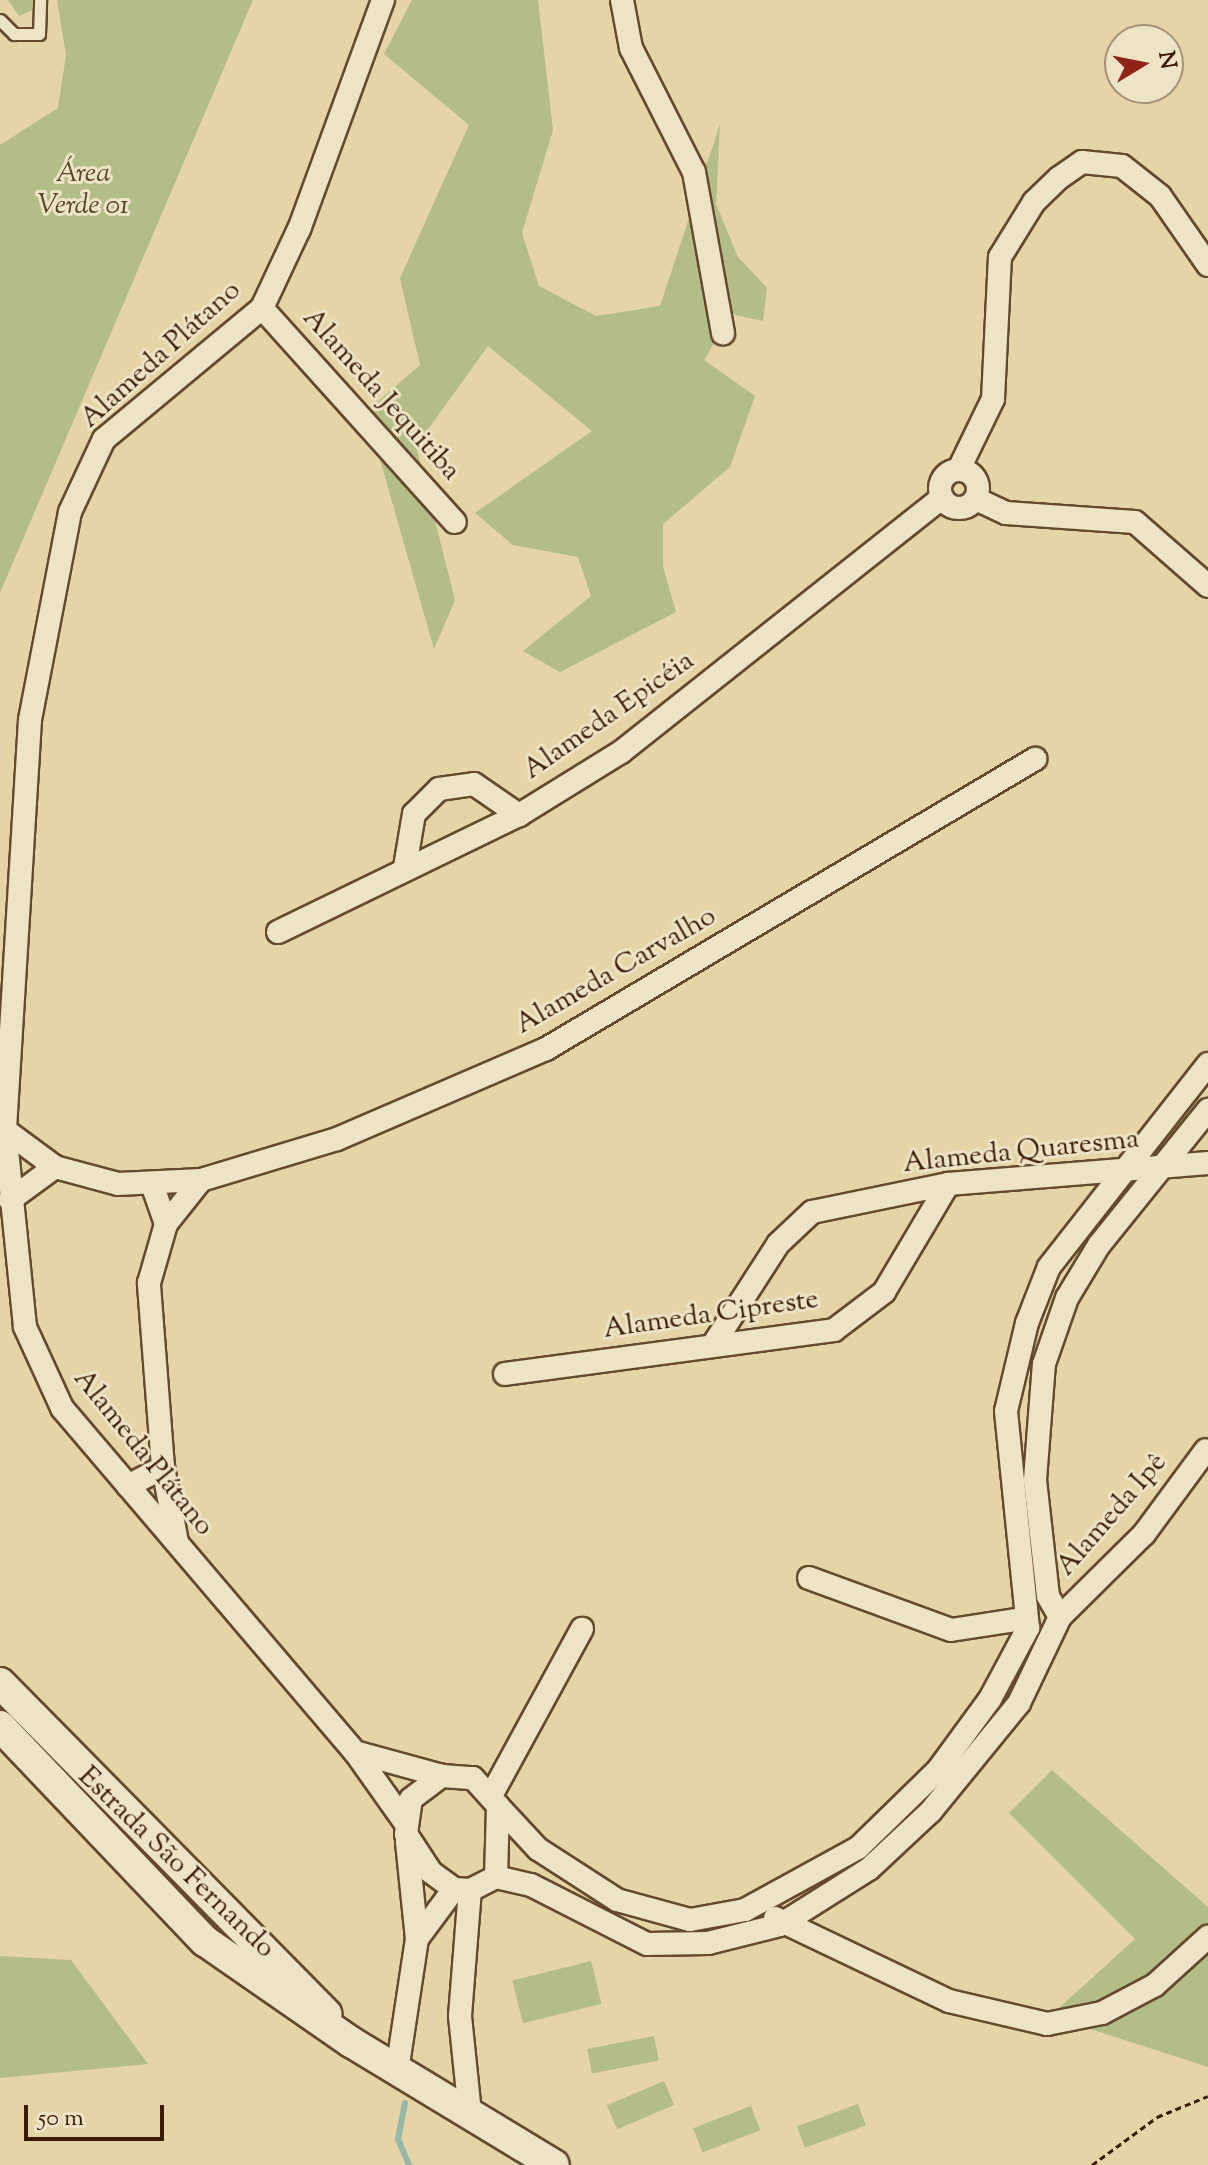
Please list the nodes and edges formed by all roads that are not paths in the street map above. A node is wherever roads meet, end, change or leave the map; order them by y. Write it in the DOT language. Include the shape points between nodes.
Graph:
graph roads {
  1 [pos="40,0"];
  2 [pos="383,0"];
  3 [pos="622,0"];
  4 [pos="0,20"];
  5 [pos="1208,265"];
  6 [pos="262,308"];
  7 [pos="723,333"];
  8 [pos="959,469"];
  9 [pos="942,498"];
  10 [pos="976,499"];
  11 [pos="455,522"];
  12 [pos="1208,586"];
  13 [pos="1035,759"];
  14 [pos="519,815"];
  15 [pos="405,867"];
  16 [pos="278,932"];
  17 [pos="1208,1064"];
  18 [pos="1181,1100"];
  19 [pos="1206,1113"];
  20 [pos="5,1130"];
  21 [pos="1208,1163"];
  22 [pos="55,1167"];
  23 [pos="1165,1168"];
  24 [pos="1129,1170"];
  25 [pos="201,1180"];
  26 [pos="152,1184"];
  27 [pos="948,1184"];
  28 [pos="10,1200"];
  29 [pos="166,1224"];
  30 [pos="713,1345"];
  31 [pos="505,1374"];
  32 [pos="1206,1450"];
  33 [pos="163,1467"];
  34 [pos="128,1486"];
  35 [pos="178,1545"];
  36 [pos="809,1578"];
  37 [pos="1031,1611"];
  38 [pos="1056,1624"];
  39 [pos="582,1629"];
  40 [pos="0,1683"];
  41 [pos="0,1726"];
  42 [pos="355,1752"];
  43 [pos="442,1776"];
  44 [pos="496,1799"];
  45 [pos="405,1828"];
  46 [pos="496,1877"];
  47 [pos="462,1890"];
  48 [pos="763,1903"];
  49 [pos="780,1925"];
  50 [pos="1208,1937"];
  51 [pos="417,1939"];
  52 [pos="351,2042"];
  53 [pos="397,2071"];
  54 [pos="470,2113"];
  55 [pos="554,2165"];
  1 -- 4 [label="lane" via="39,34 14,34"];
  2 -- 6 [label="street, Alameda Plátano" via="299,229"];
  3 -- 7 [label="street" via="631,48 694,172"];
  5 -- 8 [label="street" via="1160,196 1122,166 1082,162 1059,178 1034,202 1000,257 993,399"];
  6 -- 11 [label="street, Alameda Jequitiba"];
  6 -- 20 [label="street, Alameda Plátano" via="104,439 70,512 30,720"];
  8 -- 9 [label="street" via="943,479"];
  8 -- 10 [label="street" via="976,479"];
  9 -- 10 [label="street" via="959,508"];
  9 -- 14 [label="street, Alameda Epicéia" via="621,752"];
  10 -- 12 [label="street" via="1006,513 1135,522"];
  13 -- 25 [label="street, Alameda Carvalho" via="546,1049 431,1104"];
  14 -- 15 [label="street, Alameda Epicéia"];
  14 -- 15 [label="street" via="474,784 439,789 414,814"];
  15 -- 16 [label="street, Alameda Epicéia"];
  17 -- 18 [label="street"];
  18 -- 19 [label="street"];
  18 -- 24 [label="street"];
  19 -- 23 [label="street"];
  20 -- 22 [label="street, Alameda Carvalho"];
  20 -- 28 [label="street, Alameda Plátano"];
  21 -- 23 [label="street"];
  22 -- 26 [label="street, Alameda Carvalho" via="88,1179"];
  22 -- 28 [label="street"];
  23 -- 24 [label="street, Alameda Quaresma"];
  23 -- 37 [label="street" via="1099,1245 1067,1298 1044,1364"];
  24 -- 27 [label="street, Alameda Quaresma"];
  24 -- 37 [label="street" via="1049,1267 1006,1411"];
  25 -- 26 [label="street, Alameda Carvalho"];
  25 -- 29 [label="street"];
  26 -- 29 [label="street"];
  27 -- 30 [label="street, Alameda Quaresma" via="812,1212 778,1244"];
  27 -- 30 [label="street, Alameda Cipreste" via="884,1292 861,1314 834,1330"];
  28 -- 34 [label="street, Alameda Plátano" via="16,1278 33,1357 62,1408"];
  29 -- 33 [label="street" via="149,1283"];
  30 -- 31 [label="street, Alameda Cipreste"];
  32 -- 38 [label="street, Alameda Ipê" via="1144,1534"];
  33 -- 34 [label="street"];
  33 -- 35 [label="street"];
  34 -- 35 [label="street, Alameda Plátano"];
  35 -- 42 [label="street, Alameda Plátano"];
  36 -- 37 [label="street" via="951,1630"];
  37 -- 38 [label="street"];
  37 -- 38 [label="street"];
  37 -- 48 [label="street" via="990,1699 938,1770 858,1848"];
  38 -- 49 [label="street" via="1019,1703 931,1811 869,1869"];
  39 -- 44 [label="street"];
  40 -- 52 [label="main road, Estrada São Fernando"];
  41 -- 52 [label="main road, Estrada São Fernando" via="205,1941"];
  42 -- 43 [label="street"];
  42 -- 45 [label="street, Alameda Plátano"];
  43 -- 44 [label="street" via="473,1778"];
  43 -- 45 [label="street" via="411,1799"];
  44 -- 46 [label="street"];
  44 -- 48 [label="street" via="574,1874 665,1918 712,1918"];
  45 -- 47 [label="street" via="431,1872"];
  45 -- 51 [label="street"];
  46 -- 47 [label="street"];
  46 -- 49 [label="street" via="531,1885 647,1944 708,1943"];
  47 -- 51 [label="street"];
  47 -- 54 [label="street" via="460,2016"];
  48 -- 49 [label="street"];
  49 -- 50 [label="street" via="949,2001 1047,2024 1102,2013 1155,1985"];
  51 -- 53 [label="street"];
  52 -- 53 [label="main road, Estrada São Fernando"];
  53 -- 54 [label="main road, Estrada São Fernando"];
  54 -- 55 [label="main road, Estrada São Fernando"];
}
